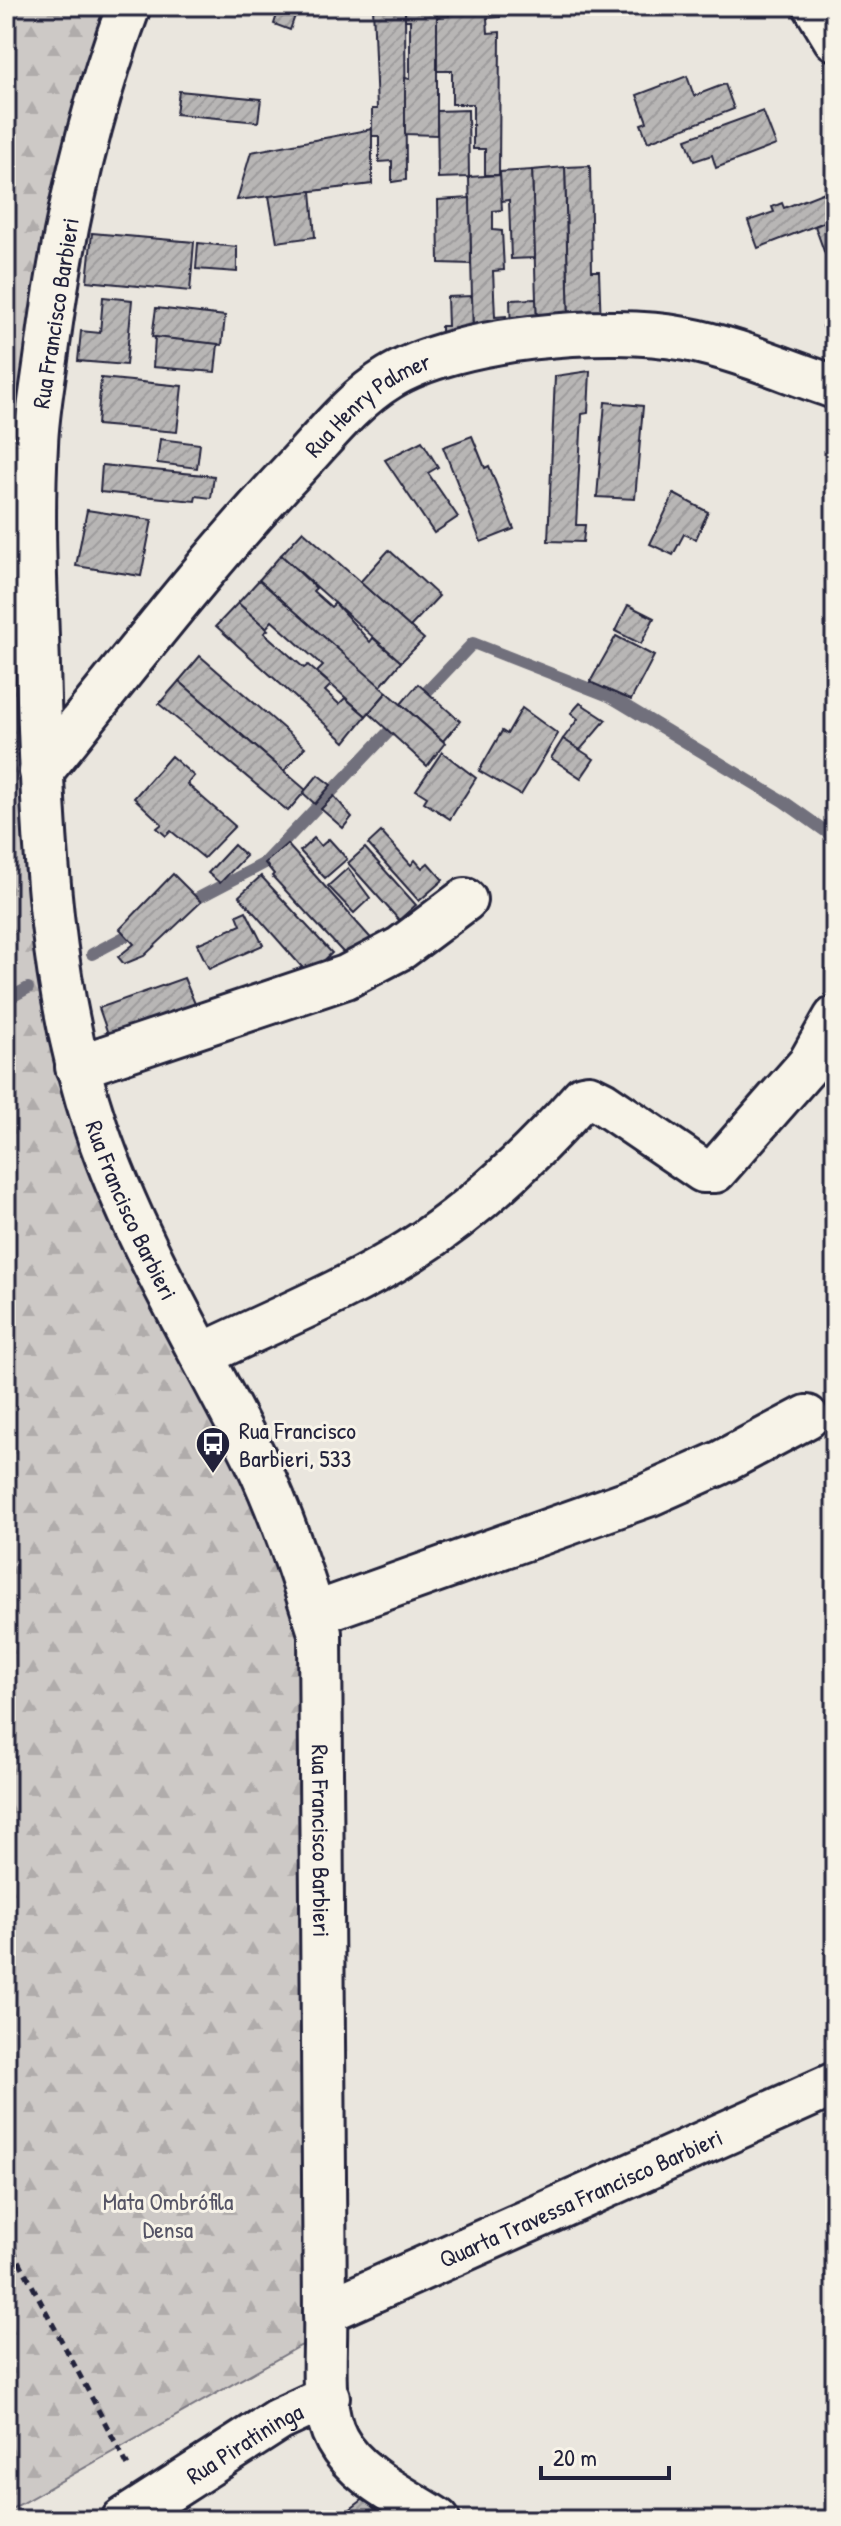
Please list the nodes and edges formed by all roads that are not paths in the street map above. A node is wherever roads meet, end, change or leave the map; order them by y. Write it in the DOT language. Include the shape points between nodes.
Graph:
graph roads {
  1 [pos="129,6"];
  2 [pos="815,6"];
  3 [pos="835,39"];
  4 [pos="835,387"];
  5 [pos="41,772"];
  6 [pos="465,900"];
  7 [pos="835,1018"];
  8 [pos="77,1067"];
  9 [pos="202,1355"];
  10 [pos="807,1417"];
  11 [pos="314,1614"];
  12 [pos="835,2084"];
  13 [pos="325,2312"];
  14 [pos="328,2397"];
  15 [pos="136,2512"];
  16 [pos="438,2520"];
  1 -- 5 [label="street, Rua Francisco Barbieri" via="82,155 64,236 36,442 34,609"];
  2 -- 3 [label="street"];
  4 -- 5 [label="street, Rua Henry Palmer" via="687,339 630,332 475,347 391,377 364,395 255,510"];
  5 -- 8 [label="street, Rua Francisco Barbieri" via="49,895"];
  6 -- 8 [label="street" via="401,948 346,977"];
  7 -- 9 [label="street" via="809,1064 715,1171 703,1171 603,1103 583,1097 543,1144 409,1252"];
  8 -- 9 [label="street, Rua Francisco Barbieri" via="109,1162"];
  9 -- 11 [label="street, Rua Francisco Barbieri" via="259,1468 298,1559"];
  10 -- 11 [label="street" via="648,1495"];
  11 -- 13 [label="street, Rua Francisco Barbieri" via="323,1663"];
  12 -- 13 [label="street, Quarta Travessa Francisco Barbieri"];
  13 -- 14 [label="street, Rua Francisco Barbieri"];
  14 -- 15 [label="street, Rua Piratininga" via="278,2420"];
  14 -- 16 [label="street, Rua Francisco Barbieri" via="337,2440 360,2469"];
}
